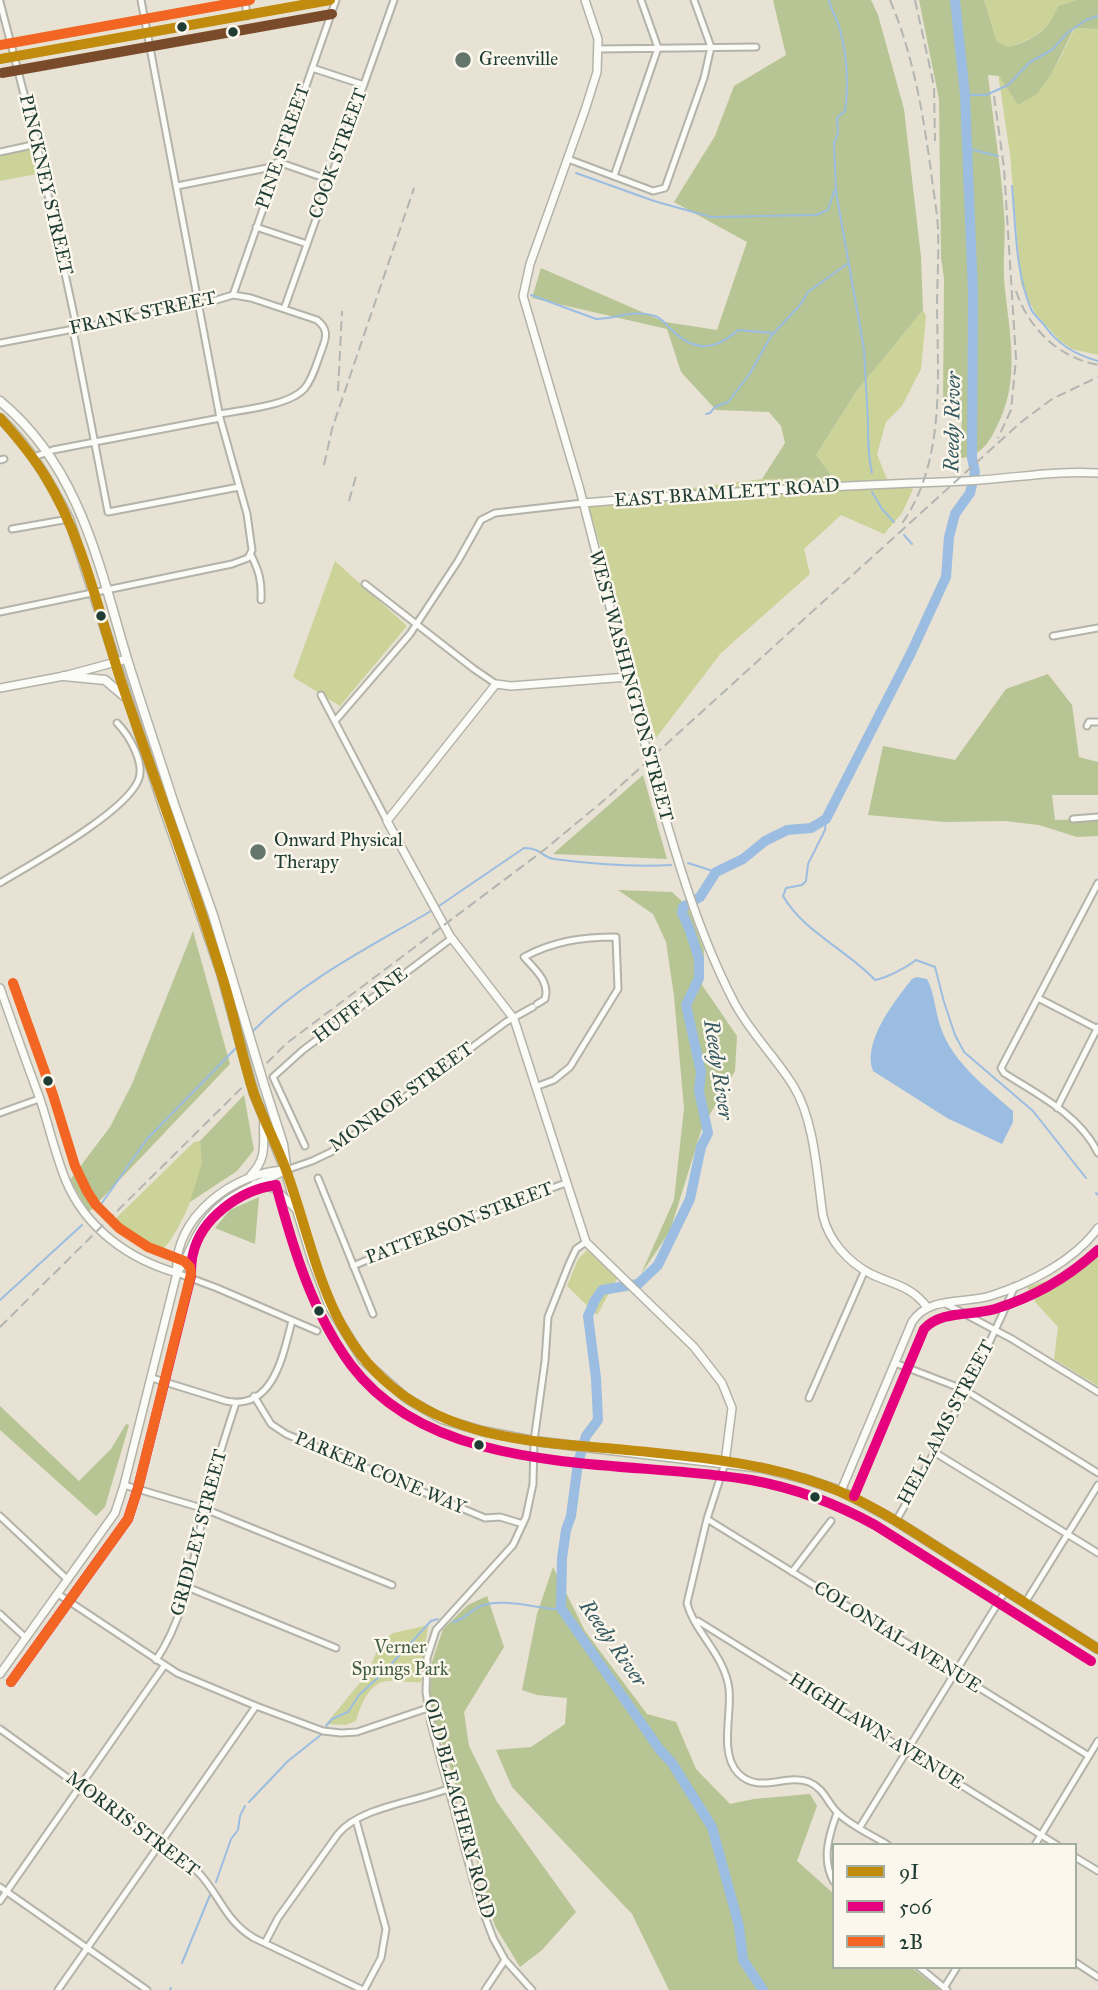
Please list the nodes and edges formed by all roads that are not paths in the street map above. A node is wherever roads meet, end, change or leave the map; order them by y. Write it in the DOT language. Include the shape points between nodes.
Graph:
graph roads {
  1 [pos="141,0"];
  2 [pos="245,0"];
  3 [pos="330,0"];
  4 [pos="336,0"];
  5 [pos="394,0"];
  6 [pos="585,0"];
  7 [pos="641,0"];
  8 [pos="694,0"];
  9 [pos="0,2"];
  10 [pos="247,16"];
  11 [pos="149,33"];
  12 [pos="711,47"];
  13 [pos="755,47"];
  14 [pos="658,48"];
  15 [pos="599,49"];
  16 [pos="14,57"];
  17 [pos="0,59"];
  18 [pos="312,68"];
  19 [pos="364,85"];
  20 [pos="37,144"];
  21 [pos="0,152"];
  22 [pos="568,159"];
  23 [pos="278,162"];
  24 [pos="614,177"];
  25 [pos="330,180"];
  26 [pos="177,186"];
  27 [pos="256,227"];
  28 [pos="307,244"];
  29 [pos="233,295"];
  30 [pos="200,305"];
  31 [pos="284,309"];
  32 [pos="75,329"];
  33 [pos="0,343"];
  34 [pos="0,401"];
  35 [pos="220,416"];
  36 [pos="0,418"];
  37 [pos="94,442"];
  38 [pos="46,452"];
  39 [pos="34,457"];
  40 [pos="1098,473"];
  41 [pos="239,487"];
  42 [pos="583,503"];
  43 [pos="69,519"];
  44 [pos="12,528"];
  45 [pos="251,555"];
  46 [pos="365,584"];
  47 [pos="107,590"];
  48 [pos="94,593"];
  49 [pos="261,600"];
  50 [pos="0,612"];
  51 [pos="416,625"];
  52 [pos="1098,628"];
  53 [pos="1052,636"];
  54 [pos="127,659"];
  55 [pos="116,663"];
  56 [pos="64,676"];
  57 [pos="628,677"];
  58 [pos="496,684"];
  59 [pos="0,688"];
  60 [pos="321,695"];
  61 [pos="128,701"];
  62 [pos="335,721"];
  63 [pos="1098,722"];
  64 [pos="117,723"];
  65 [pos="1087,726"];
  66 [pos="1098,817"];
  67 [pos="1073,819"];
  68 [pos="387,821"];
  69 [pos="0,883"];
  70 [pos="1098,883"];
  71 [pos="452,938"];
  72 [pos="0,988"];
  73 [pos="1038,998"];
  74 [pos="514,1019"];
  75 [pos="1098,1028"];
  76 [pos="538,1086"];
  77 [pos="39,1099"];
  78 [pos="1057,1108"];
  79 [pos="0,1113"];
  80 [pos="264,1117"];
  81 [pos="305,1146"];
  82 [pos="1098,1153"];
  83 [pos="286,1170"];
  84 [pos="318,1178"];
  85 [pos="252,1181"];
  86 [pos="566,1183"];
  87 [pos="298,1210"];
  88 [pos="1098,1228"];
  89 [pos="586,1242"];
  90 [pos="353,1266"];
  91 [pos="865,1270"];
  92 [pos="177,1273"];
  93 [pos="1015,1286"];
  94 [pos="946,1304"];
  95 [pos="927,1307"];
  96 [pos="373,1314"];
  97 [pos="292,1321"];
  98 [pos="996,1330"];
  99 [pos="317,1331"];
  100 [pos="895,1363"];
  101 [pos="152,1378"];
  102 [pos="965,1391"];
  103 [pos="1098,1392"];
  104 [pos="254,1396"];
  105 [pos="809,1398"];
  106 [pos="236,1403"];
  107 [pos="534,1441"];
  108 [pos="934,1452"];
  109 [pos="724,1463"];
  110 [pos="1098,1473"];
  111 [pos="124,1485"];
  112 [pos="1098,1485"];
  113 [pos="841,1491"];
  114 [pos="205,1509"];
  115 [pos="0,1516"];
  116 [pos="707,1519"];
  117 [pos="831,1521"];
  118 [pos="896,1521"];
  119 [pos="523,1524"];
  120 [pos="1067,1534"];
  121 [pos="1098,1553"];
  122 [pos="792,1572"];
  123 [pos="68,1580"];
  124 [pos="392,1585"];
  125 [pos="187,1587"];
  126 [pos="1006,1590"];
  127 [pos="58,1594"];
  128 [pos="1025,1602"];
  129 [pos="0,1615"];
  130 [pos="695,1619"];
  131 [pos="26,1639"];
  132 [pos="336,1648"];
  133 [pos="1098,1650"];
  134 [pos="156,1660"];
  135 [pos="164,1666"];
  136 [pos="954,1673"];
  137 [pos="0,1674"];
  138 [pos="256,1706"];
  139 [pos="429,1708"];
  140 [pos="0,1729"];
  141 [pos="1098,1741"];
  142 [pos="906,1751"];
  143 [pos="1089,1756"];
  144 [pos="81,1787"];
  145 [pos="450,1788"];
  146 [pos="836,1813"];
  147 [pos="356,1820"];
  148 [pos="860,1827"];
  149 [pos="1041,1835"];
  150 [pos="885,1843"];
  151 [pos="1036,1843"];
  152 [pos="1054,1843"];
  153 [pos="160,1844"];
  154 [pos="1077,1858"];
  155 [pos="1098,1871"];
  156 [pos="832,1878"];
  157 [pos="0,1887"];
  158 [pos="7,1891"];
  159 [pos="0,1901"];
  160 [pos="265,1943"];
  161 [pos="88,1948"];
  162 [pos="505,1960"];
  163 [pos="1077,1963"];
  164 [pos="921,1969"];
  165 [pos="956,1969"];
  166 [pos="1098,1977"];
  167 [pos="945,1989"];
  168 [pos="58,1990"];
  169 [pos="147,1990"];
  170 [pos="364,1990"];
  171 [pos="485,1990"];
  172 [pos="532,1990"];
  1 -- 11 [label="street"];
  2 -- 10 [label="street"];
  3 -- 10 [label="street"];
  4 -- 18 [label="street, PINE STREET"];
  5 -- 19 [label="street, COOK STREET"];
  6 -- 15 [label="street, WEST WASHINGTON STREET"];
  7 -- 14 [label="street"];
  8 -- 12 [label="street"];
  9 -- 16 [label="street, PINCKNEY STREET"];
  10 -- 11 [label="street"];
  11 -- 16 [label="street"];
  11 -- 26 [label="street"];
  12 -- 13 [label="street"];
  12 -- 14 [label="street"];
  12 -- 24 [label="street" via="665,188 658,191"];
  14 -- 15 [label="street"];
  14 -- 24 [label="street"];
  15 -- 22 [label="street, WEST WASHINGTON STREET" via="593,88"];
  16 -- 17 [label="street"];
  16 -- 20 [label="street, PINCKNEY STREET"];
  18 -- 19 [label="street"];
  18 -- 23 [label="street, PINE STREET"];
  19 -- 25 [label="street, COOK STREET"];
  20 -- 21 [label="street"];
  20 -- 32 [label="street, PINCKNEY STREET"];
  22 -- 24 [label="street"];
  22 -- 42 [label="street, WEST WASHINGTON STREET" via="523,296"];
  23 -- 25 [label="street"];
  23 -- 26 [label="street"];
  23 -- 27 [label="street, PINE STREET"];
  25 -- 28 [label="street, COOK STREET"];
  26 -- 30 [label="street"];
  27 -- 28 [label="street"];
  27 -- 29 [label="street, PINE STREET"];
  28 -- 31 [label="street, COOK STREET"];
  29 -- 30 [label="street, FRANK STREET"];
  29 -- 31 [label="street, FRANK STREET"];
  30 -- 32 [label="street, FRANK STREET"];
  30 -- 35 [label="street"];
  31 -- 35 [label="street, FRANK STREET" via="317,320 327,331 309,383 291,398"];
  32 -- 33 [label="street, FRANK STREET"];
  32 -- 37 [label="street, PINCKNEY STREET"];
  34 -- 38 [label="main road"];
  35 -- 37 [label="street"];
  35 -- 41 [label="street"];
  36 -- 39 [label="main road"];
  37 -- 38 [label="street"];
  37 -- 41 [label="street, PINCKNEY STREET" via="108,512"];
  38 -- 39 [label="street"];
  38 -- 47 [label="main road" via="83,517"];
  39 -- 43 [label="main road"];
  40 -- 42 [label="street, EAST BRAMLETT ROAD"];
  41 -- 45 [label="street"];
  42 -- 51 [label="street, EAST BRAMLETT ROAD" via="485,517"];
  42 -- 57 [label="street, WEST WASHINGTON STREET"];
  43 -- 44 [label="street"];
  43 -- 48 [label="main road"];
  45 -- 47 [label="street" via="232,564"];
  45 -- 49 [label="street" via="260,572"];
  46 -- 51 [label="street"];
  47 -- 48 [label="street"];
  47 -- 54 [label="main road"];
  48 -- 50 [label="street"];
  48 -- 55 [label="main road"];
  51 -- 58 [label="street"];
  51 -- 62 [label="street, EAST BRAMLETT ROAD"];
  52 -- 53 [label="street"];
  54 -- 55 [label="street"];
  54 -- 83 [label="main road, bridge" via="213,915 283,1144"];
  55 -- 56 [label="street"];
  55 -- 61 [label="main road"];
  56 -- 59 [label="street"];
  56 -- 61 [label="main road" via="110,682"];
  57 -- 58 [label="street"];
  57 -- 91 [label="street, WEST WASHINGTON STREET, bridge" via="700,926 734,1001 804,1107 828,1232"];
  58 -- 68 [label="street"];
  60 -- 62 [label="street"];
  61 -- 80 [label="main road, bridge" via="221,973"];
  62 -- 68 [label="street"];
  63 -- 65 [label="street"];
  64 -- 69 [label="street" via="126,733 140,771 128,795 104,817"];
  66 -- 67 [label="street"];
  68 -- 71 [label="street"];
  70 -- 73 [label="street"];
  71 -- 74 [label="street"];
  71 -- 81 [label="street, HUFF LINE" via="272,1077"];
  72 -- 77 [label="street"];
  73 -- 75 [label="street"];
  73 -- 78 [label="street" via="1001,1068"];
  74 -- 76 [label="street"];
  74 -- 76 [label="street, MONROE STREET" via="545,999 548,990 524,957 546,946 586,937 616,937 618,989 570,1068"];
  74 -- 83 [label="street, MONROE STREET" via="331,1152"];
  75 -- 78 [label="street"];
  76 -- 86 [label="street"];
  77 -- 79 [label="street"];
  77 -- 92 [label="street" via="66,1182 93,1225 140,1259"];
  78 -- 82 [label="street" via="1082,1129"];
  80 -- 83 [label="main road"];
  80 -- 85 [label="street" via="265,1152"];
  83 -- 85 [label="street" via="271,1170"];
  83 -- 87 [label="main road"];
  84 -- 90 [label="street"];
  85 -- 87 [label="street" via="274,1188"];
  85 -- 92 [label="street" via="218,1195 193,1221 176,1259"];
  86 -- 89 [label="street"];
  86 -- 90 [label="street, PATTERSON STREET"];
  87 -- 107 [label="main road" via="330,1307 362,1360 406,1398 452,1423"];
  88 -- 93 [label="street" via="1065,1260"];
  89 -- 107 [label="street, OLD BLEACHERY ROAD" via="576,1249 548,1317"];
  89 -- 109 [label="street" via="694,1347 722,1383 732,1408"];
  90 -- 96 [label="street"];
  91 -- 95 [label="street, WEST WASHINGTON STREET" via="909,1289"];
  91 -- 105 [label="street"];
  92 -- 97 [label="street"];
  92 -- 101 [label="street"];
  93 -- 94 [label="street" via="987,1297"];
  93 -- 98 [label="street, HELLAMS STREET"];
  94 -- 95 [label="street"];
  94 -- 98 [label="street"];
  95 -- 100 [label="street" via="912,1322"];
  97 -- 99 [label="street"];
  97 -- 104 [label="street" via="276,1376"];
  98 -- 102 [label="street, HELLAMS STREET"];
  98 -- 103 [label="street"];
  100 -- 102 [label="street"];
  100 -- 113 [label="street"];
  101 -- 106 [label="street"];
  101 -- 111 [label="street"];
  102 -- 108 [label="street, HELLAMS STREET"];
  102 -- 110 [label="street"];
  104 -- 106 [label="street"];
  104 -- 119 [label="street, PARKER CONE WAY" via="271,1424 286,1434 485,1518"];
  106 -- 114 [label="street, GRIDLEY STREET"];
  107 -- 109 [label="main road"];
  107 -- 119 [label="street, OLD BLEACHERY ROAD" via="533,1484"];
  108 -- 118 [label="street, HELLAMS STREET"];
  108 -- 120 [label="street"];
  109 -- 113 [label="main road" via="781,1472"];
  109 -- 116 [label="street"];
  111 -- 114 [label="street"];
  111 -- 123 [label="street" via="109,1522"];
  112 -- 120 [label="street"];
  113 -- 118 [label="main road"];
  114 -- 124 [label="street"];
  114 -- 125 [label="street, GRIDLEY STREET"];
  115 -- 123 [label="street"];
  116 -- 122 [label="street, COLONIAL AVENUE"];
  116 -- 130 [label="street" via="687,1603"];
  117 -- 122 [label="street"];
  118 -- 126 [label="main road"];
  119 -- 139 [label="street, OLD BLEACHERY ROAD" via="513,1545 432,1639 426,1666"];
  120 -- 121 [label="street"];
  120 -- 128 [label="street"];
  122 -- 136 [label="street, COLONIAL AVENUE"];
  123 -- 127 [label="street"];
  125 -- 132 [label="street"];
  125 -- 134 [label="street, GRIDLEY STREET" via="175,1628"];
  126 -- 128 [label="main road"];
  126 -- 136 [label="street"];
  127 -- 131 [label="street"];
  127 -- 134 [label="street"];
  128 -- 133 [label="main road"];
  129 -- 131 [label="street"];
  130 -- 142 [label="street, HIGHLAWN AVENUE"];
  130 -- 146 [label="street" via="727,1680 729,1751 735,1769 757,1783 811,1783 824,1793"];
  131 -- 137 [label="street"];
  134 -- 135 [label="street"];
  135 -- 138 [label="street"];
  135 -- 144 [label="street"];
  136 -- 142 [label="street"];
  136 -- 143 [label="street, COLONIAL AVENUE"];
  138 -- 139 [label="street" via="341,1733 373,1728"];
  138 -- 153 [label="street"];
  139 -- 145 [label="street, OLD BLEACHERY ROAD"];
  140 -- 144 [label="street, MORRIS STREET"];
  141 -- 143 [label="street"];
  142 -- 148 [label="street"];
  142 -- 149 [label="street, HIGHLAWN AVENUE"];
  143 -- 149 [label="street"];
  144 -- 153 [label="street, MORRIS STREET"];
  144 -- 158 [label="street"];
  145 -- 147 [label="street"];
  145 -- 162 [label="street, OLD BLEACHERY ROAD" via="478,1898"];
  146 -- 148 [label="street"];
  146 -- 156 [label="street" via="826,1855"];
  147 -- 160 [label="street" via="338,1834"];
  147 -- 170 [label="street" via="386,1929 381,1958"];
  148 -- 150 [label="street"];
  149 -- 151 [label="street"];
  149 -- 152 [label="street, HIGHLAWN AVENUE"];
  153 -- 160 [label="street, MORRIS STREET" via="207,1881 234,1923"];
  153 -- 161 [label="street"];
  154 -- 155 [label="street"];
  157 -- 158 [label="street"];
  158 -- 159 [label="street"];
  158 -- 161 [label="street"];
  160 -- 170 [label="street, MORRIS STREET"];
  161 -- 168 [label="street"];
  161 -- 169 [label="street"];
  162 -- 171 [label="street"];
  162 -- 172 [label="street, OLD BLEACHERY ROAD"];
  163 -- 166 [label="street"];
  164 -- 167 [label="street"];
  165 -- 167 [label="street"];
}
